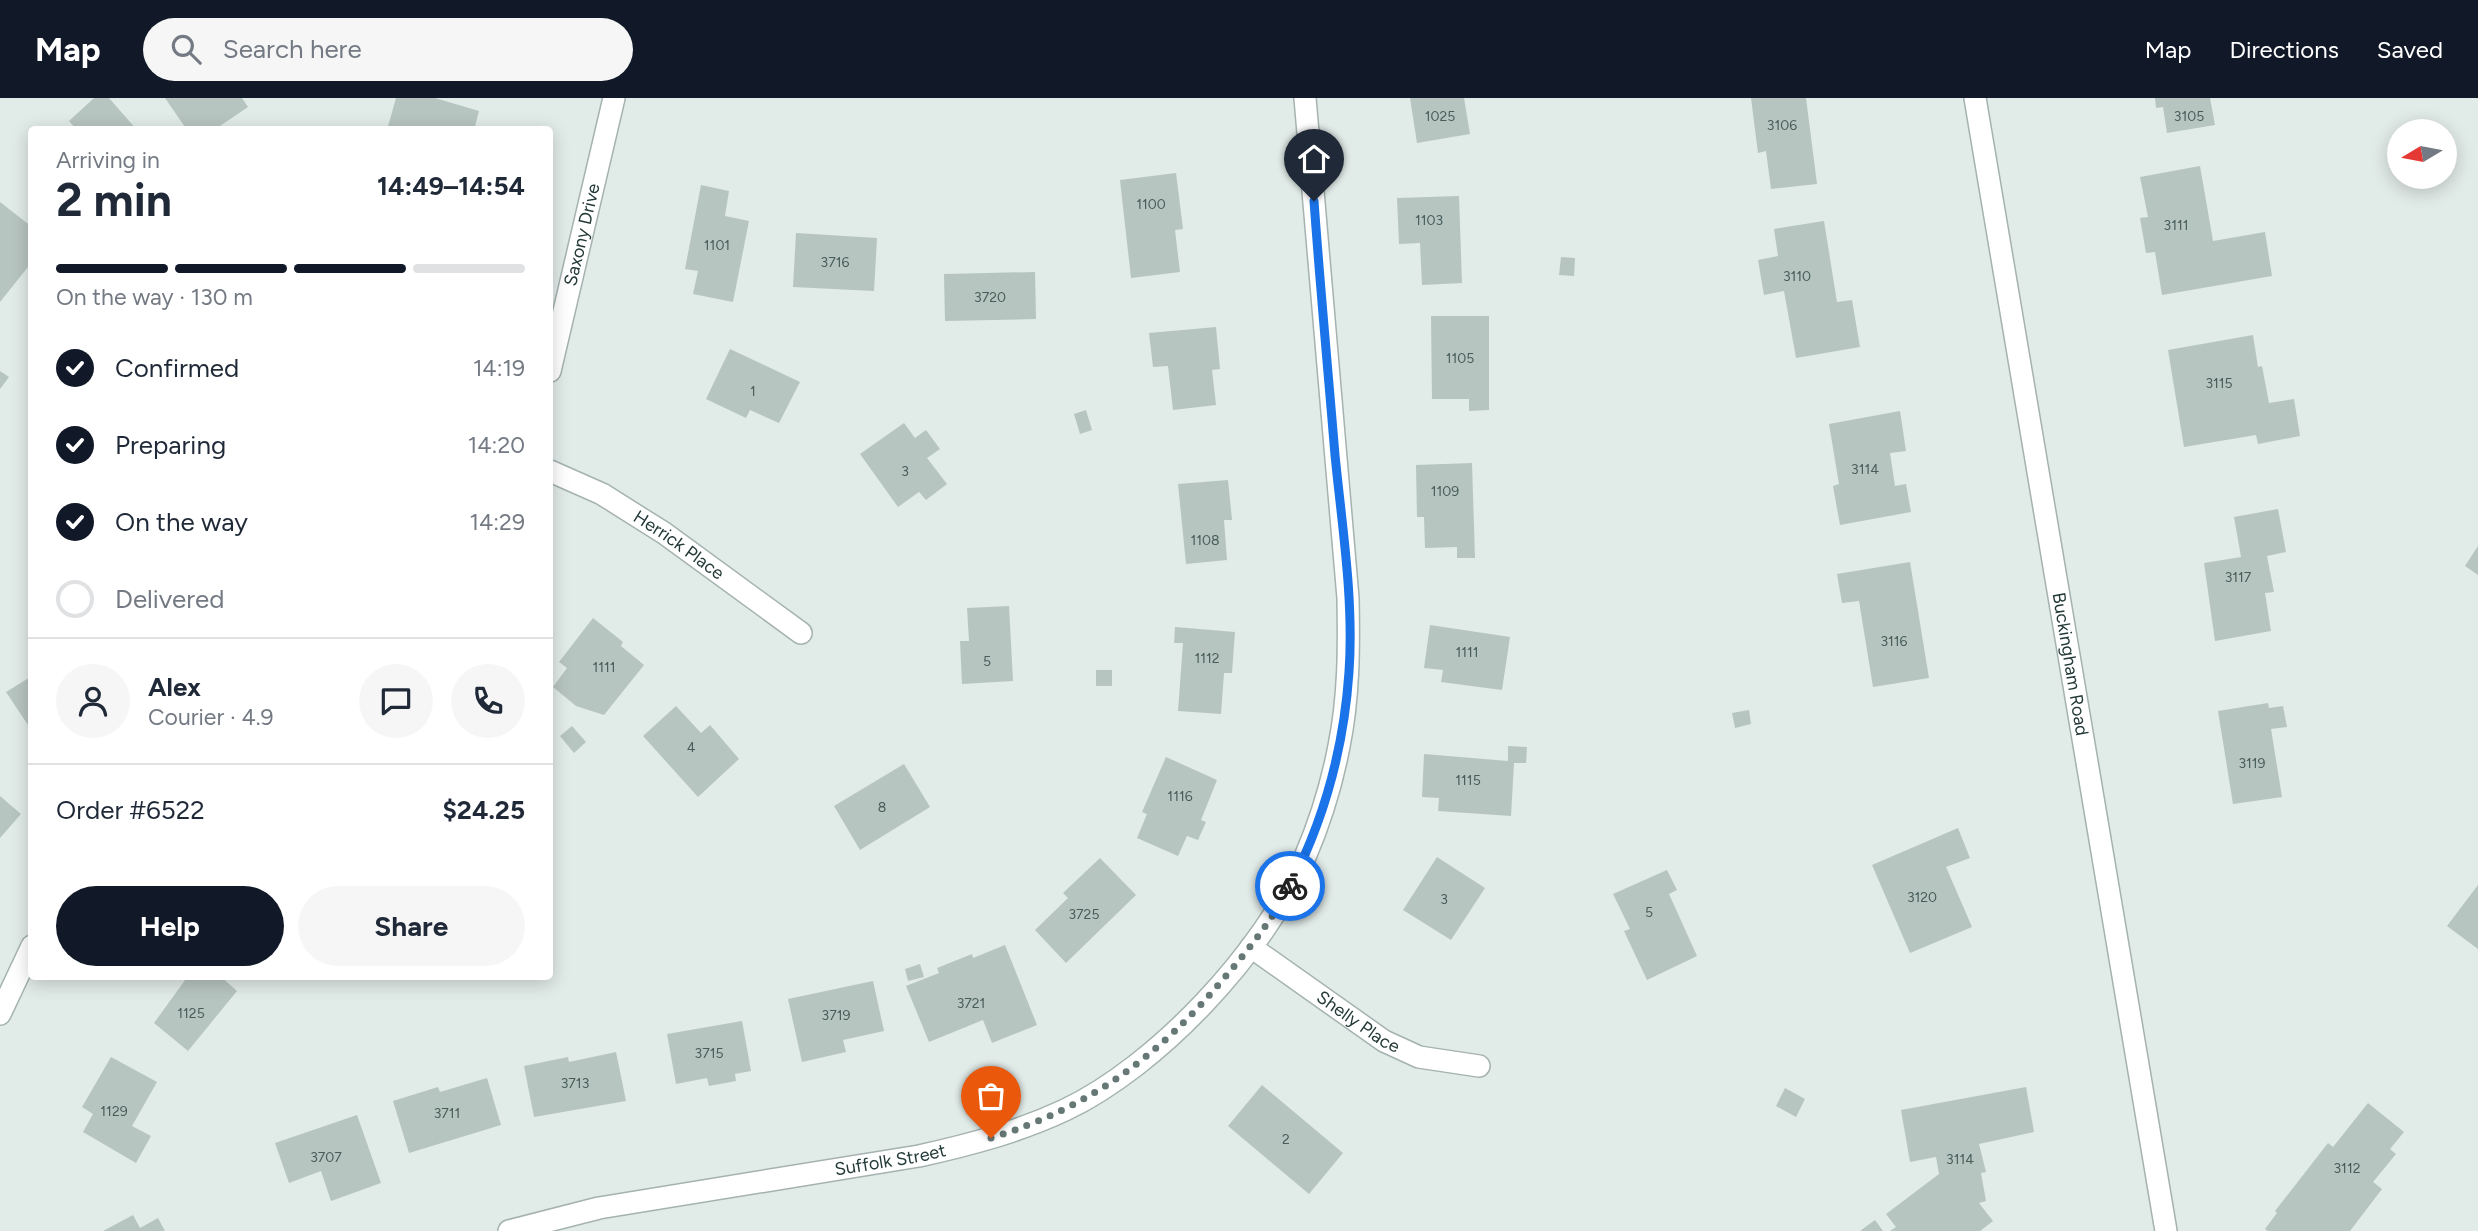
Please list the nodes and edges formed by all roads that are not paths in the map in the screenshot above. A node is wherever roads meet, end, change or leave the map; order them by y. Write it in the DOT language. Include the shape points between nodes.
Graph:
graph roads {
  1 [pos="614,98"];
  2 [pos="1305,98"];
  3 [pos="1975,98"];
  4 [pos="553,358"];
  5 [pos="553,472"];
  6 [pos="801,633"];
  7 [pos="1251,947"];
  8 [pos="28,954"];
  9 [pos="0,1014"];
  10 [pos="1479,1066"];
  11 [pos="509,1231"];
  12 [pos="2166,1231"];
  1 -- 4 [label="street, Saxony Drive"];
  2 -- 7 [label="street, Suffolk Street" via="1348,598 1349,672 1340,745 1325,801 1305,857"];
  3 -- 12 [label="street, Buckingham Road"];
  5 -- 6 [label="street, Herrick Place" via="602,494 664,533"];
  7 -- 10 [label="street, Shelly Place" via="1384,1041 1419,1057"];
  7 -- 11 [label="street, Suffolk Street" via="1158,1049 1115,1082 1012,1132 919,1156 599,1208"];
  8 -- 9 [label="street"];
}
